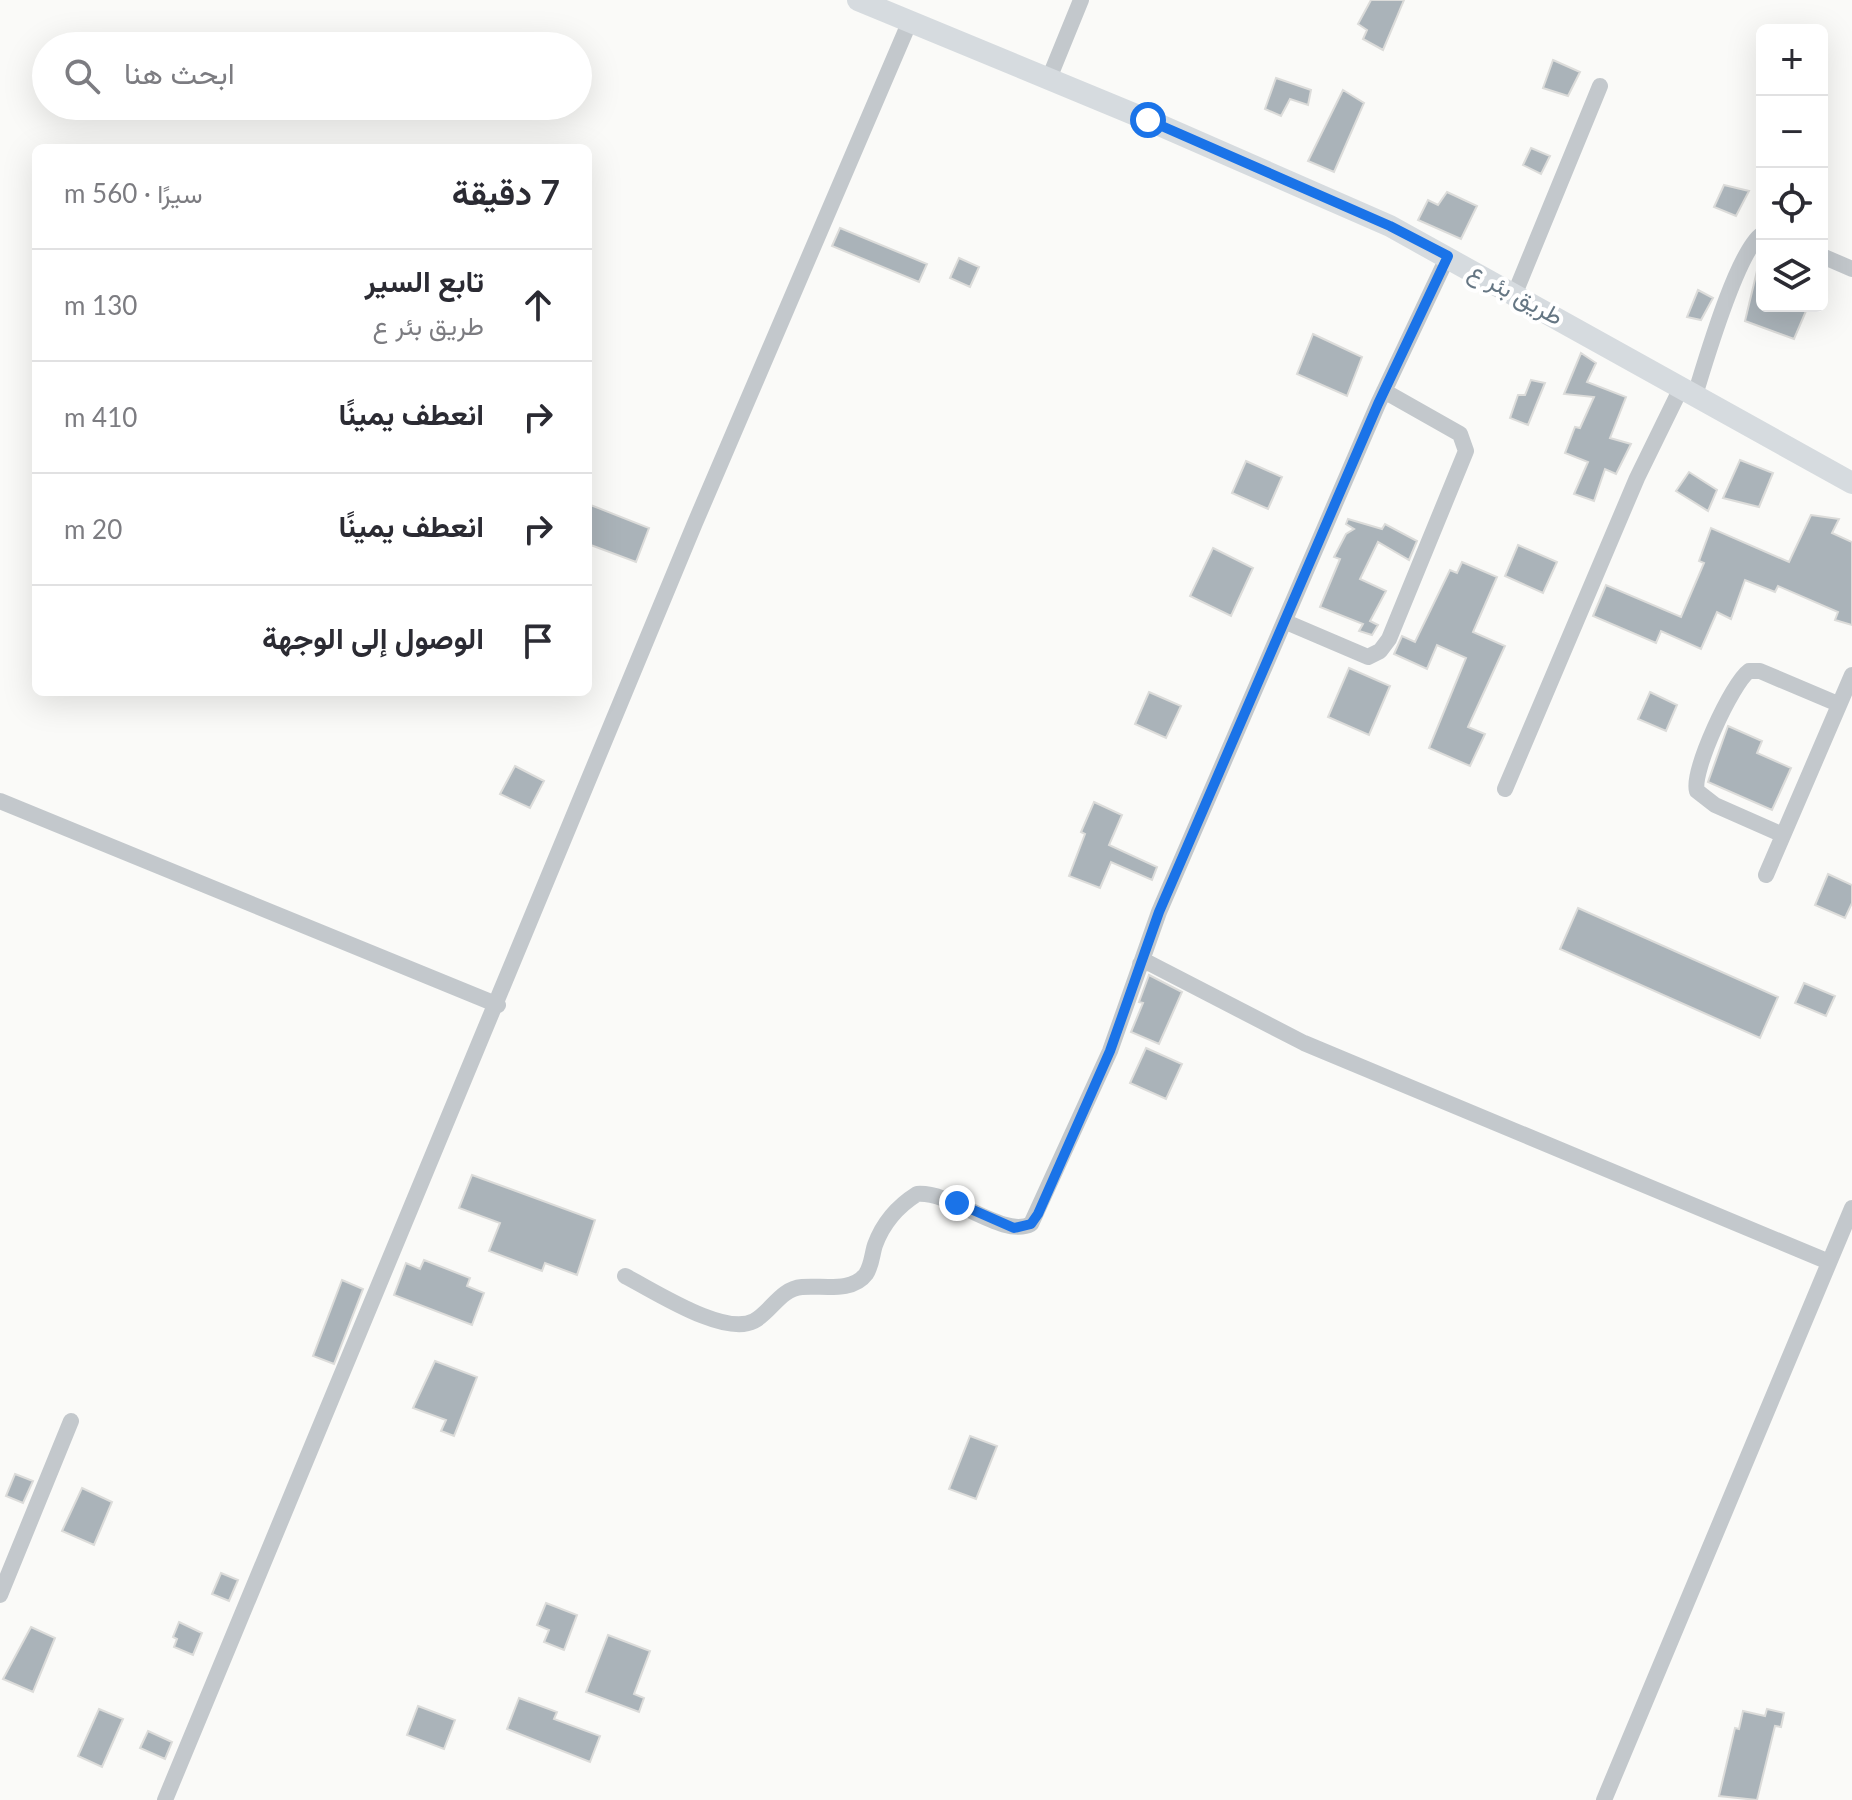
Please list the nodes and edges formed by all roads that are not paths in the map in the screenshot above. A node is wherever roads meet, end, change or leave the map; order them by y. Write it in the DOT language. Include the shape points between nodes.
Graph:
graph roads {
  1 [pos="858,0"];
  2 [pos="1081,0"];
  3 [pos="910,21"];
  4 [pos="1048,81"];
  5 [pos="1600,86"];
  6 [pos="1756,238"];
  7 [pos="1448,256"];
  8 [pos="1828,259"];
  9 [pos="1852,269"];
  10 [pos="1515,293"];
  11 [pos="1384,391"];
  12 [pos="1688,392"];
  13 [pos="1852,483"];
  14 [pos="1286,622"];
  15 [pos="1852,675"];
  16 [pos="1838,704"];
  17 [pos="1505,789"];
  18 [pos="0,801"];
  19 [pos="1783,835"];
  20 [pos="1766,875"];
  21 [pos="1140,964"];
  22 [pos="498,1005"];
  23 [pos="1852,1208"];
  24 [pos="1829,1262"];
  25 [pos="625,1276"];
  26 [pos="71,1421"];
  27 [pos="0,1595"];
  28 [pos="165,1800"];
  29 [pos="1604,1800"];
  1 -- 3 [label="street, طريق بئر ع"];
  2 -- 4 [label="street"];
  3 -- 4 [label="street, طريق بئر ع"];
  3 -- 22 [label="street" via="701,509"];
  4 -- 7 [label="street, طريق بئر ع" via="1148,120"];
  5 -- 10 [label="street"];
  6 -- 12 [label="street"];
  7 -- 10 [label="street, طريق بئر ع"];
  7 -- 11 [label="street"];
  8 -- 9 [label="street"];
  10 -- 12 [label="street, طريق بئر ع"];
  11 -- 14 [label="street"];
  11 -- 14 [label="street" via="1460,434 1466,451 1389,639 1368,657"];
  12 -- 13 [label="street, طريق بئر ع"];
  12 -- 17 [label="street" via="1637,478"];
  14 -- 21 [label="street"];
  15 -- 16 [label="street"];
  16 -- 19 [label="street"];
  16 -- 19 [label="street" via="1749,671 1734,688 1710,742 1696,778 1697,791 1715,805"];
  18 -- 22 [label="street"];
  19 -- 20 [label="street"];
  21 -- 24 [label="street" via="1149,963 1304,1043"];
  21 -- 25 [label="street" via="1110,1051 1031,1224 1014,1228 936,1195 917,1194 889,1219 860,1279 786,1292 765,1314 742,1325 707,1317"];
  22 -- 28 [label="street"];
  23 -- 24 [label="street"];
  24 -- 29 [label="street"];
  26 -- 27 [label="street"];
}
